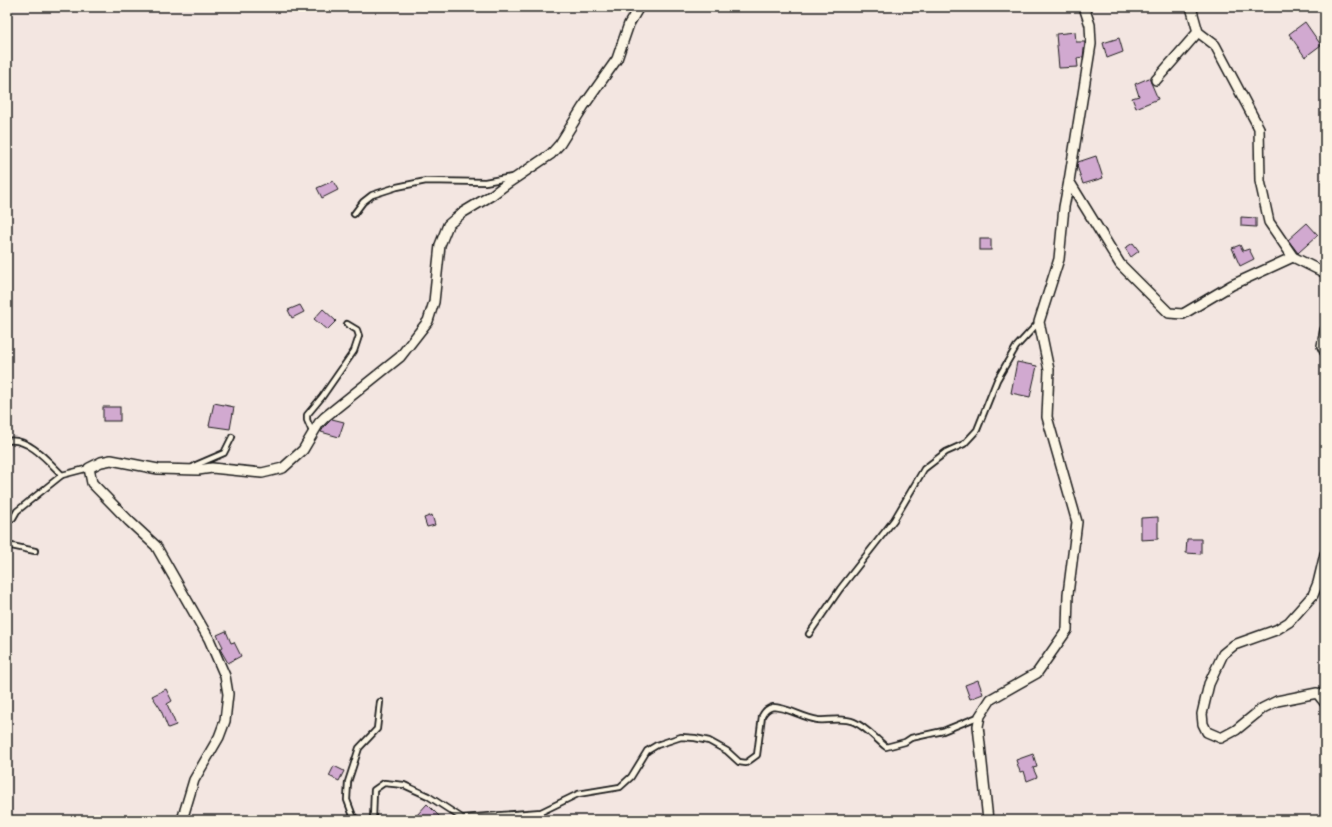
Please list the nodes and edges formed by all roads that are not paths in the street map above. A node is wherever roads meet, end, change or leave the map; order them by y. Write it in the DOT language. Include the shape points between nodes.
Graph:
graph roads {
  1 [pos="638,7"];
  2 [pos="1084,7"];
  3 [pos="1191,7"];
  4 [pos="1198,32"];
  5 [pos="1156,80"];
  6 [pos="518,176"];
  7 [pos="1069,181"];
  8 [pos="354,214"];
  9 [pos="1293,257"];
  10 [pos="1325,274"];
  11 [pos="1039,322"];
  12 [pos="347,324"];
  13 [pos="1325,330"];
  14 [pos="1325,352"];
  15 [pos="313,434"];
  16 [pos="232,437"];
  17 [pos="7,442"];
  18 [pos="89,468"];
  19 [pos="189,470"];
  20 [pos="62,475"];
  21 [pos="7,520"];
  22 [pos="7,545"];
  23 [pos="35,551"];
  24 [pos="1325,554"];
  25 [pos="809,634"];
  26 [pos="380,702"];
  27 [pos="1325,703"];
  28 [pos="980,716"];
  29 [pos="182,820"];
  30 [pos="358,820"];
  31 [pos="373,820"];
  32 [pos="988,820"];
  1 -- 6 [label="street" via="617,59 560,144 551,154"];
  2 -- 7 [label="street" via="1090,25 1091,44"];
  3 -- 4 [label="street"];
  4 -- 5 [label="street"];
  4 -- 9 [label="street" via="1214,45 1259,128 1260,180 1268,222"];
  6 -- 8 [label="lane" via="485,182 426,181 397,187 372,195"];
  6 -- 15 [label="street" via="448,225 440,245 434,302 428,321 400,358 325,417"];
  7 -- 9 [label="street" via="1120,264 1169,313 1182,314 1232,285"];
  7 -- 11 [label="street" via="1059,259"];
  9 -- 10 [label="street"];
  11 -- 25 [label="lane" via="1016,348 997,380 977,430 964,444 946,452 924,469 894,520 840,589"];
  11 -- 28 [label="street" via="1049,370 1047,417 1077,522 1068,594 1067,630 1037,673 991,699"];
  12 -- 15 [label="lane" via="357,330 359,336 354,351 307,415"];
  13 -- 14 [label="street" via="1322,346"];
  15 -- 19 [label="street" via="303,450 283,468 262,473 212,468"];
  16 -- 19 [label="lane" via="224,453"];
  17 -- 20 [label="lane" via="12,440 32,447"];
  18 -- 19 [label="street" via="111,460 158,469"];
  18 -- 20 [label="lane"];
  18 -- 29 [label="street" via="92,483 156,546 209,639 225,676 228,694 225,721 219,738 194,780"];
  20 -- 21 [label="lane" via="17,511 14,518"];
  22 -- 23 [label="lane"];
  24 -- 27 [label="street" via="1313,595 1289,622 1276,630 1234,645 1223,654 1209,684 1202,714 1203,724 1207,732 1221,738 1277,701 1317,693"];
  26 -- 30 [label="lane" via="377,729 359,748 348,782 347,800 353,816"];
  28 -- 31 [label="lane" via="943,731 886,747 853,722 840,719 819,720 772,707 762,716 757,755 746,763 739,762 727,751 709,741 681,737 647,751 630,777 620,786 578,794 541,812 462,818 428,796 404,785 384,783 374,790"];
  28 -- 32 [label="street" via="978,726"];
}
